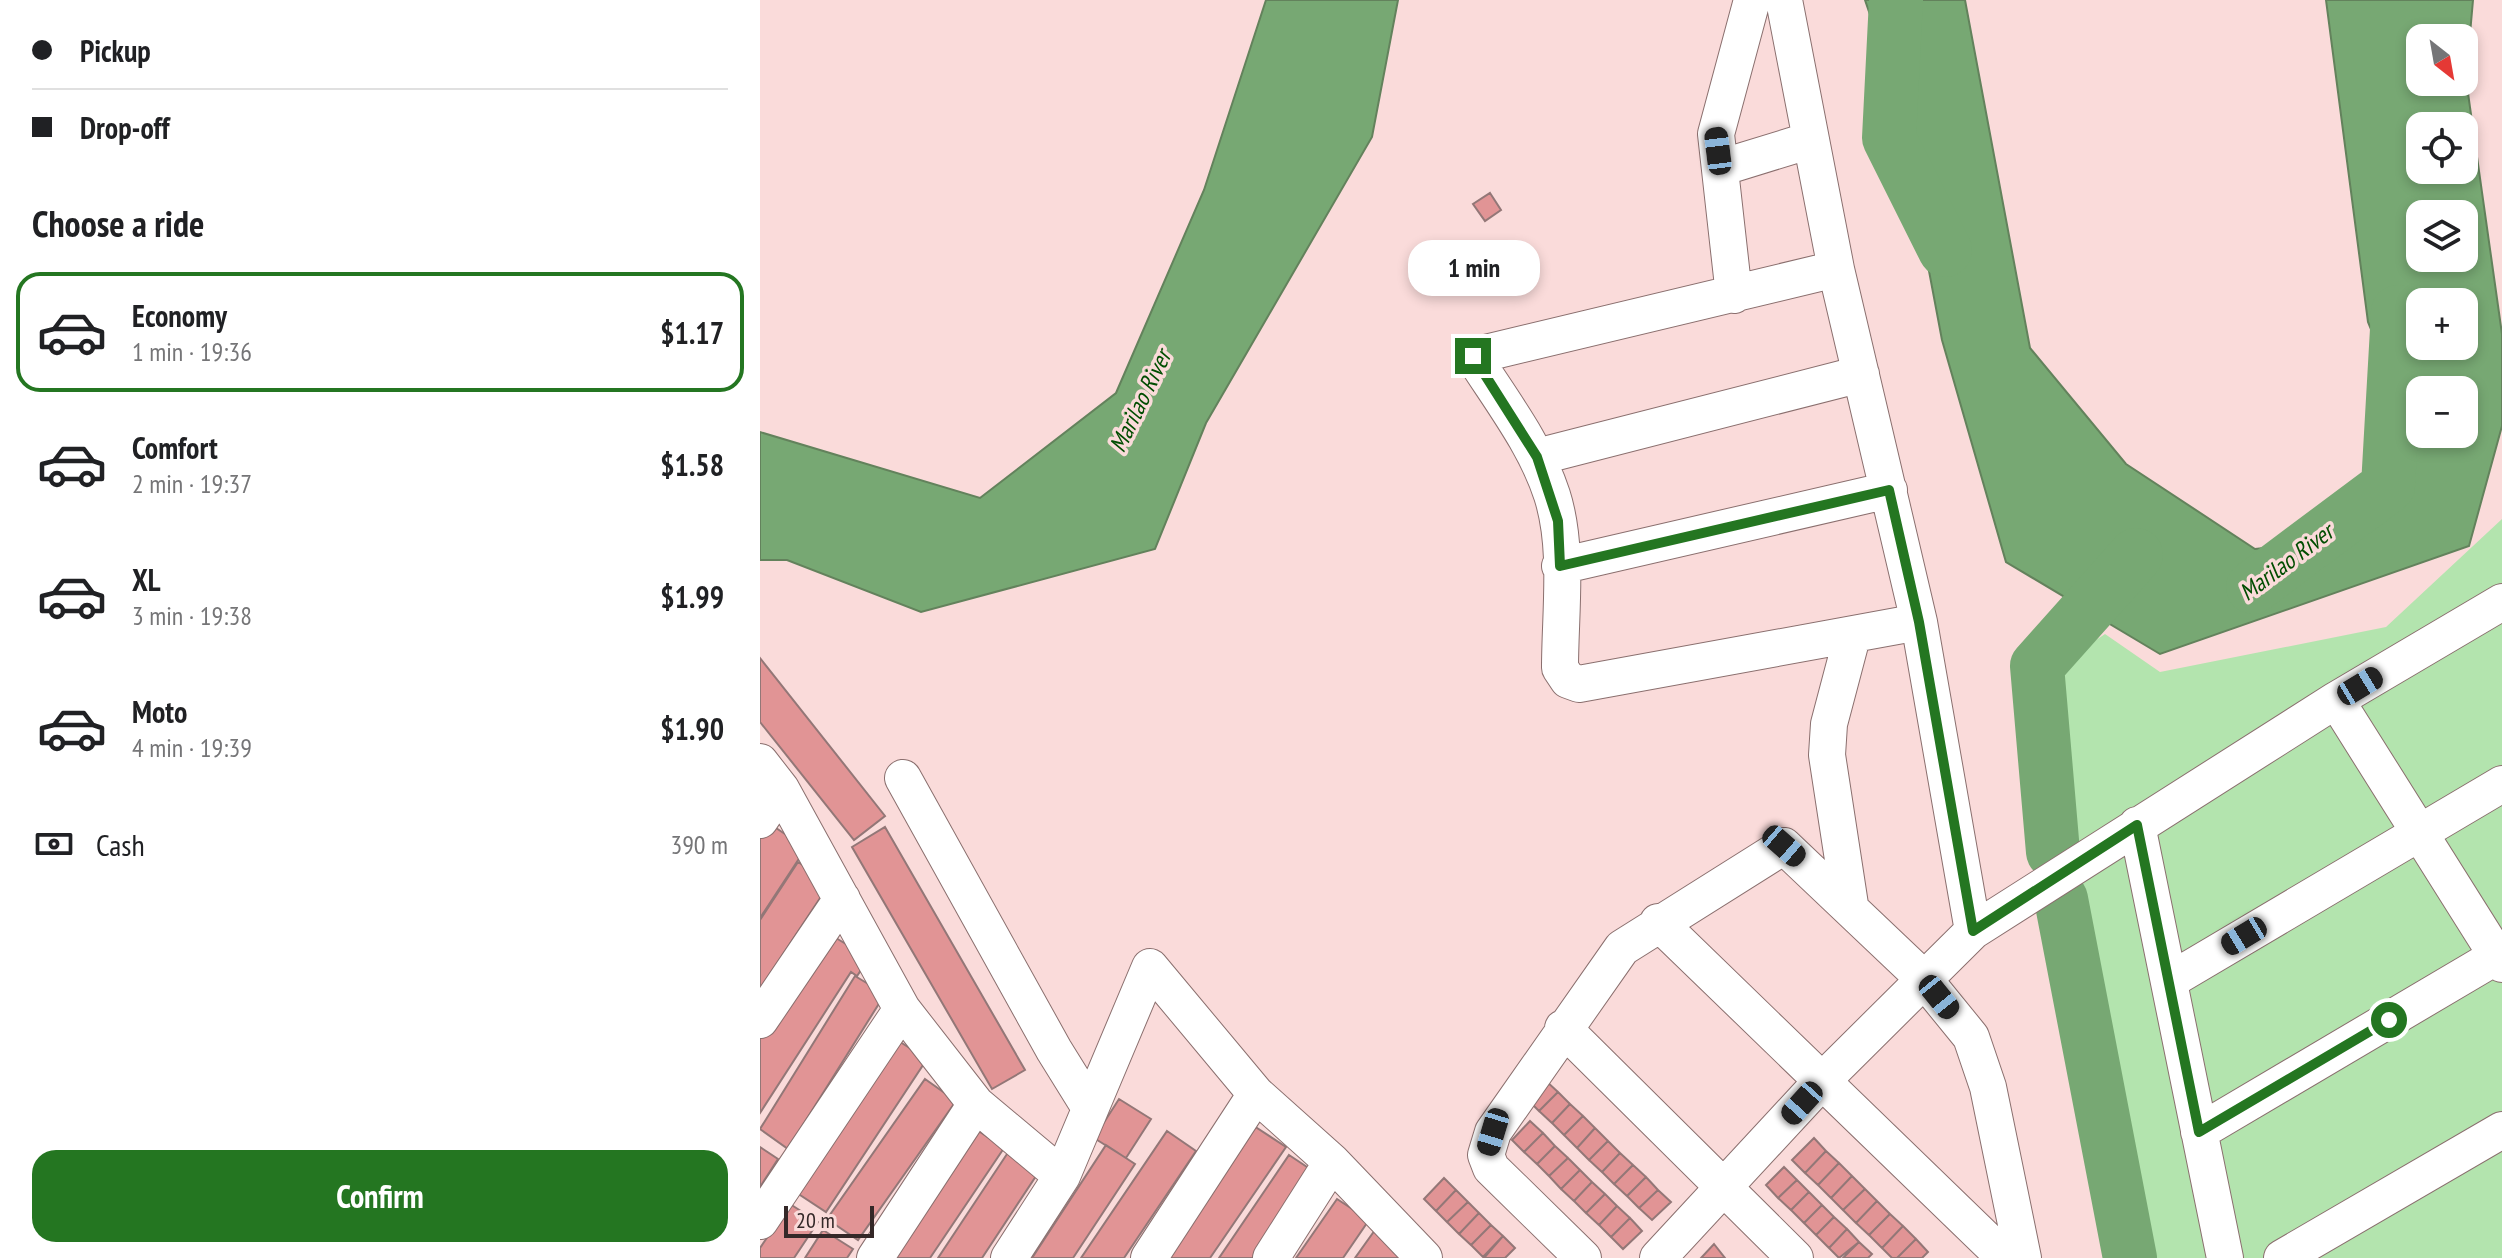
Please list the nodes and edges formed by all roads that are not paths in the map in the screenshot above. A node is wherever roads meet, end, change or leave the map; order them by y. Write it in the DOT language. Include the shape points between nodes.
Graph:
graph roads {
  1 [pos="1752,0"];
  2 [pos="1784,0"];
  3 [pos="1811,140"];
  4 [pos="1720,168"];
  5 [pos="1836,269"];
  6 [pos="1734,295"];
  7 [pos="1861,374"];
  8 [pos="1537,457"];
  9 [pos="1889,490"];
  10 [pos="1560,566"];
  11 [pos="2502,602"];
  12 [pos="1919,622"];
  13 [pos="1852,637"];
  14 [pos="2336,700"];
  15 [pos="771,776"];
  16 [pos="903,778"];
  17 [pos="2502,784"];
  18 [pos="760,820"];
  19 [pos="2137,825"];
  20 [pos="2419,830"];
  21 [pos="842,899"];
  22 [pos="1850,905"];
  23 [pos="1658,922"];
  24 [pos="1973,931"];
  25 [pos="2500,958"];
  26 [pos="1923,978"];
  27 [pos="2169,981"];
  28 [pos="902,1009"];
  29 [pos="760,1020"];
  30 [pos="1563,1028"];
  31 [pos="1821,1082"];
  32 [pos="1256,1094"];
  33 [pos="976,1104"];
  34 [pos="1090,1108"];
  35 [pos="2502,1130"];
  36 [pos="2199,1132"];
  37 [pos="1332,1162"];
  38 [pos="1062,1176"];
  39 [pos="1725,1186"];
  40 [pos="760,1221"];
  41 [pos="1422,1257"];
  42 [pos="875,1258"];
  43 [pos="1009,1258"];
  44 [pos="1149,1258"];
  45 [pos="1271,1258"];
  46 [pos="1583,1258"];
  47 [pos="1658,1258"];
  48 [pos="1795,1258"];
  49 [pos="2005,1258"];
  50 [pos="2023,1258"];
  51 [pos="2225,1258"];
  52 [pos="2282,1258"];
  1 -- 4 [label="street" via="1716,134"];
  2 -- 3 [label="street"];
  3 -- 4 [label="street"];
  3 -- 5 [label="street"];
  4 -- 6 [label="street"];
  5 -- 6 [label="street"];
  5 -- 7 [label="street"];
  6 -- 8 [label="street" via="1473,356"];
  7 -- 8 [label="street"];
  7 -- 9 [label="street"];
  8 -- 10 [label="street" via="1558,521"];
  9 -- 10 [label="street"];
  9 -- 12 [label="street"];
  10 -- 13 [label="street" via="1560,668 1568,680 1579,684"];
  11 -- 14 [label="street"];
  12 -- 13 [label="street"];
  12 -- 24 [label="street"];
  13 -- 22 [label="street" via="1829,724 1827,755"];
  14 -- 19 [label="street"];
  14 -- 20 [label="street"];
  15 -- 18 [label="street"];
  15 -- 21 [label="street"];
  16 -- 34 [label="street"];
  17 -- 20 [label="street"];
  19 -- 24 [label="street"];
  19 -- 27 [label="street"];
  20 -- 25 [label="street"];
  20 -- 27 [label="street"];
  21 -- 28 [label="street"];
  21 -- 29 [label="street"];
  22 -- 23 [label="street" via="1784,846"];
  22 -- 26 [label="street"];
  23 -- 30 [label="street" via="1622,948"];
  23 -- 31 [label="street"];
  24 -- 26 [label="street"];
  25 -- 36 [label="street"];
  26 -- 31 [label="street"];
  26 -- 50 [label="street" via="1971,1037 1988,1087"];
  27 -- 36 [label="street"];
  28 -- 33 [label="street"];
  28 -- 40 [label="street"];
  30 -- 39 [label="street"];
  30 -- 46 [label="street" via="1493,1132 1486,1155 1491,1168"];
  31 -- 39 [label="street"];
  31 -- 49 [label="street"];
  32 -- 34 [label="street" via="1150,967"];
  32 -- 37 [label="street"];
  32 -- 44 [label="street"];
  33 -- 38 [label="street"];
  33 -- 42 [label="street"];
  34 -- 38 [label="street"];
  35 -- 52 [label="street"];
  36 -- 51 [label="street"];
  37 -- 41 [label="street"];
  37 -- 45 [label="street"];
  38 -- 43 [label="street"];
  39 -- 47 [label="street"];
  39 -- 48 [label="street"];
}
